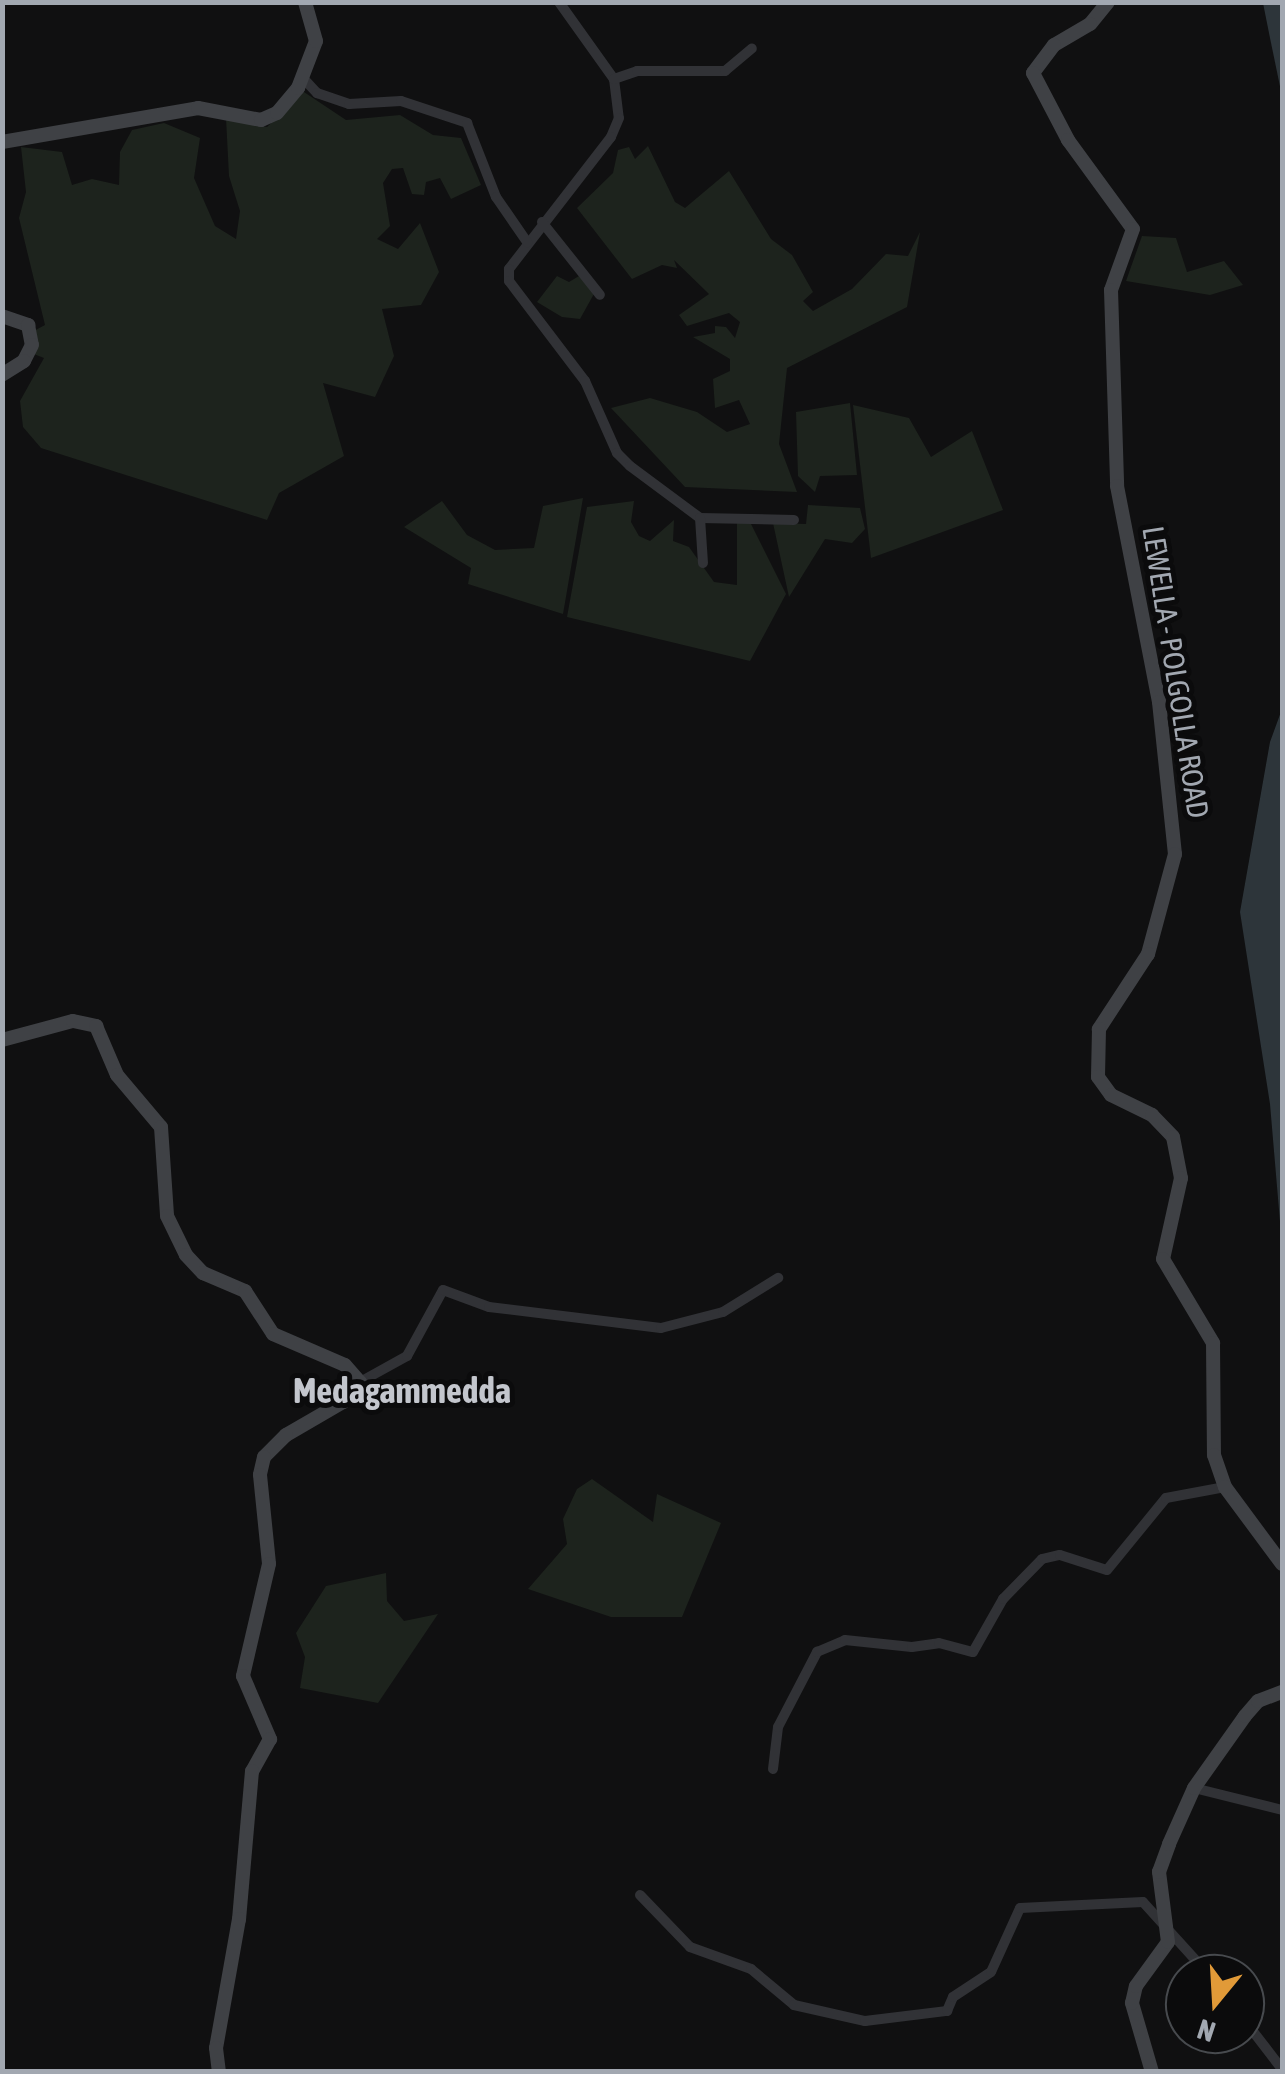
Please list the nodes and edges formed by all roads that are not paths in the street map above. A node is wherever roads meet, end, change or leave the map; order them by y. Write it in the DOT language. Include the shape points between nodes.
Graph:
graph roads {
  1 [pos="305,2"];
  2 [pos="559,2"];
  3 [pos="1108,2"];
  4 [pos="752,48"];
  5 [pos="303,78"];
  6 [pos="614,80"];
  7 [pos="2,142"];
  8 [pos="542,222"];
  9 [pos="527,242"];
  10 [pos="600,295"];
  11 [pos="2,316"];
  12 [pos="2,375"];
  13 [pos="700,518"];
  14 [pos="794,520"];
  15 [pos="703,563"];
  16 [pos="2,1040"];
  17 [pos="778,1278"];
  18 [pos="360,1382"];
  19 [pos="1225,1487"];
  20 [pos="1282,1564"];
  21 [pos="1282,1692"];
  22 [pos="773,1769"];
  23 [pos="1194,1788"];
  24 [pos="1282,1810"];
  25 [pos="640,1895"];
  26 [pos="1170,1934"];
  27 [pos="1189,1954"];
  28 [pos="1265,2046"];
  29 [pos="1282,2068"];
  30 [pos="219,2072"];
  31 [pos="1152,2072"];
  1 -- 5 [label="street" via="316,40"];
  2 -- 6 [label="street"];
  3 -- 19 [label="street, LEWELLA - POLGOLLA ROAD" via="1090,24 1054,45 1033,73 1068,140 1133,229 1111,290 1117,486 1164,732 1175,854 1148,954 1098,1029 1098,1077 1112,1095 1164,1124 1178,1152 1180,1192 1163,1259 1213,1343 1210,1435"];
  4 -- 6 [label="street" via="725,72 638,71"];
  5 -- 7 [label="street" via="277,113 262,120 198,108"];
  5 -- 9 [label="street" via="317,93 349,104 401,102 467,123 496,198"];
  6 -- 8 [label="street" via="619,118 611,137"];
  8 -- 9 [label="street"];
  8 -- 10 [label="street"];
  9 -- 13 [label="street" via="508,281 586,381 617,452"];
  11 -- 12 [label="street" via="28,325 32,345 24,361"];
  13 -- 14 [label="street"];
  13 -- 15 [label="street"];
  16 -- 18 [label="street" via="73,1022 96,1026 117,1074 161,1127 167,1216 186,1255 203,1273 244,1291 273,1334 345,1365"];
  17 -- 18 [label="street" via="723,1312 661,1328 489,1307 444,1290 406,1356"];
  18 -- 30 [label="street" via="343,1402 286,1435 264,1457 260,1475 269,1564 243,1676 270,1740 252,1771 240,1919 216,2048"];
  19 -- 20 [label="street, LEWELLA - POLGOLLA ROAD"];
  19 -- 22 [label="street" via="1166,1498 1107,1570 1060,1555 1042,1559 1004,1600 973,1652 939,1643 845,1640 817,1652 778,1726"];
  21 -- 23 [label="street" via="1258,1701"];
  23 -- 24 [label="street"];
  23 -- 26 [label="street" via="1159,1872"];
  25 -- 26 [label="street" via="690,1947 751,1969 794,2004 865,2021 947,2012 953,1998 991,1972 1020,1908 1143,1902"];
  26 -- 27 [label="street"];
  26 -- 31 [label="street" via="1132,2003"];
  28 -- 29 [label="street"];
}
